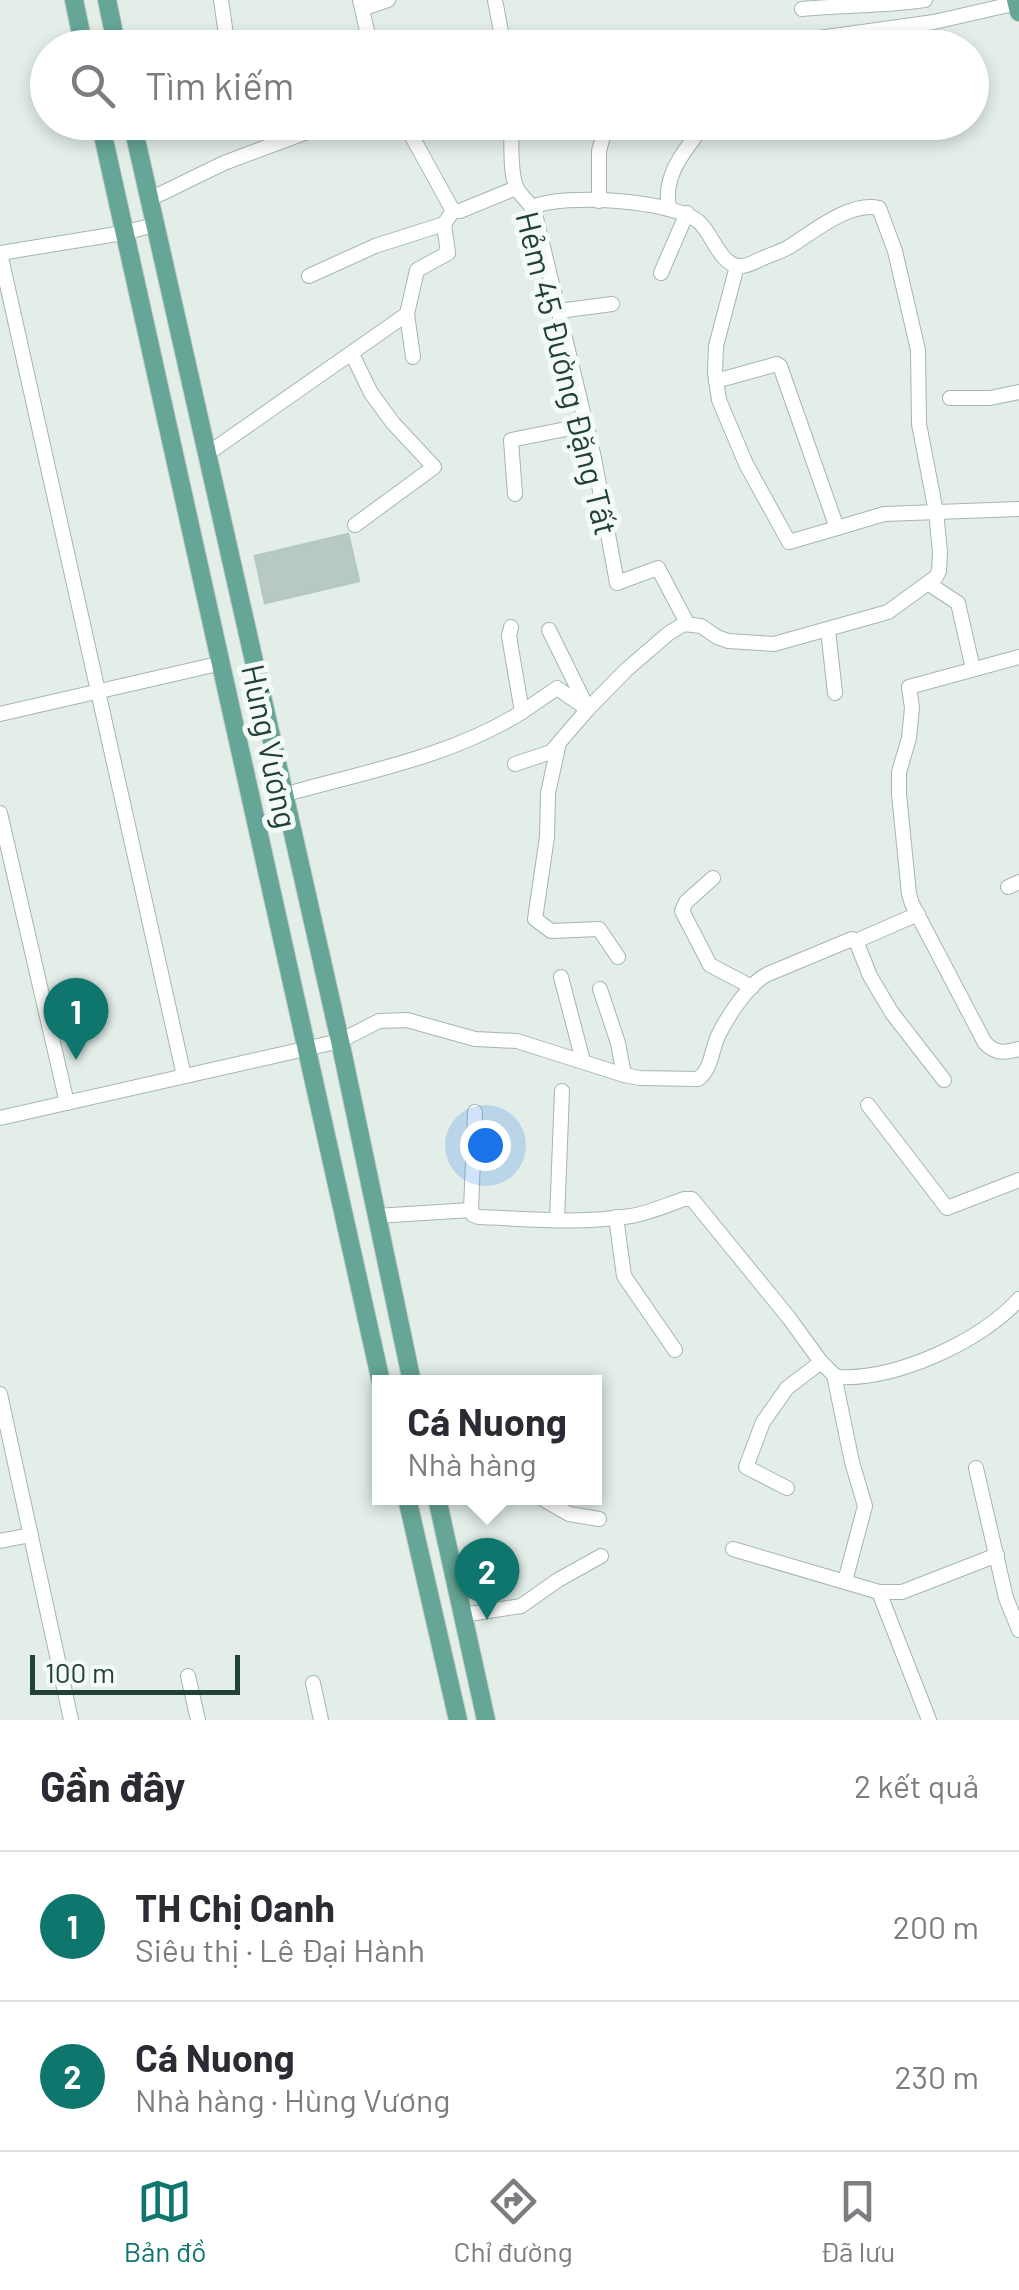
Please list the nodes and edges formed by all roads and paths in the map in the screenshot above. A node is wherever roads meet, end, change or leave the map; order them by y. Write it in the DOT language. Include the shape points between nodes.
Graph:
graph roads {
  1 [pos="74,0"];
  2 [pos="107,0"];
  3 [pos="221,0"];
  4 [pos="388,0"];
  5 [pos="495,0"];
  6 [pos="925,0"];
  7 [pos="361,5"];
  8 [pos="1017,5"];
  9 [pos="802,9"];
  10 [pos="226,28"];
  11 [pos="80,30"];
  12 [pos="113,30"];
  13 [pos="367,30"];
  14 [pos="501,30"];
  15 [pos="877,30"];
  16 [pos="104,140"];
  17 [pos="136,140"];
  18 [pos="287,140"];
  19 [pos="412,140"];
  20 [pos="512,140"];
  21 [pos="602,140"];
  22 [pos="693,140"];
  23 [pos="516,188"];
  24 [pos="148,200"];
  25 [pos="599,201"];
  26 [pos="533,207"];
  27 [pos="669,208"];
  28 [pos="687,213"];
  29 [pos="448,218"];
  30 [pos="154,224"];
  31 [pos="123,234"];
  32 [pos="0,253"];
  33 [pos="736,266"];
  34 [pos="660,274"];
  35 [pos="310,276"];
  36 [pos="612,304"];
  37 [pos="559,311"];
  38 [pos="407,314"];
  39 [pos="352,354"];
  40 [pos="414,357"];
  41 [pos="716,381"];
  42 [pos="1019,392"];
  43 [pos="950,398"];
  44 [pos="586,425"];
  45 [pos="206,454"];
  46 [pos="515,494"];
  47 [pos="1019,509"];
  48 [pos="936,512"];
  49 [pos="355,525"];
  50 [pos="837,528"];
  51 [pos="929,584"];
  52 [pos="688,623"];
  53 [pos="511,627"];
  54 [pos="549,630"];
  55 [pos="828,630"];
  56 [pos="1019,657"];
  57 [pos="222,663"];
  58 [pos="974,670"];
  59 [pos="98,692"];
  60 [pos="835,693"];
  61 [pos="588,709"];
  62 [pos="522,712"];
  63 [pos="0,714"];
  64 [pos="558,746"];
  65 [pos="515,764"];
  66 [pos="283,794"];
  67 [pos="0,813"];
  68 [pos="713,878"];
  69 [pos="918,914"];
  70 [pos="856,942"];
  71 [pos="618,957"];
  72 [pos="561,978"];
  73 [pos="752,987"];
  74 [pos="600,989"];
  75 [pos="340,1041"];
  76 [pos="306,1049"];
  77 [pos="1019,1049"];
  78 [pos="583,1061"];
  79 [pos="184,1076"];
  80 [pos="624,1076"];
  81 [pos="944,1080"];
  82 [pos="562,1090"];
  83 [pos="67,1103"];
  84 [pos="868,1105"];
  85 [pos="475,1112"];
  86 [pos="0,1118"];
  87 [pos="1019,1180"];
  88 [pos="471,1210"];
  89 [pos="376,1216"];
  90 [pos="616,1218"];
  91 [pos="557,1220"];
  92 [pos="1019,1299"];
  93 [pos="675,1350"];
  94 [pos="821,1362"];
  95 [pos="379,1375"];
  96 [pos="410,1375"];
  97 [pos="841,1376"];
  98 [pos="0,1394"];
  99 [pos="976,1468"];
  100 [pos="787,1488"];
  101 [pos="409,1505"];
  102 [pos="439,1505"];
  103 [pos="553,1505"];
  104 [pos="599,1519"];
  105 [pos="31,1535"];
  106 [pos="0,1542"];
  107 [pos="733,1550"];
  108 [pos="996,1555"];
  109 [pos="600,1556"];
  110 [pos="845,1581"];
  111 [pos="878,1592"];
  112 [pos="463,1615"];
  113 [pos="1019,1630"];
  114 [pos="188,1676"];
  115 [pos="313,1683"];
  116 [pos="71,1720"];
  117 [pos="198,1720"];
  118 [pos="321,1720"];
  119 [pos="458,1720"];
  120 [pos="486,1720"];
  121 [pos="929,1720"];
  1 -- 11 [label="main road"];
  2 -- 12 [label="main road"];
  3 -- 10 [label="street"];
  4 -- 7 [label="street"];
  5 -- 14 [label="street"];
  6 -- 9 [label="street"];
  7 -- 13 [label="street"];
  8 -- 15 [label="street"];
  16 -- 31 [label="main road, Hùng Vương"];
  17 -- 24 [label="main road, Hùng Vương"];
  18 -- 24 [label="street"];
  19 -- 29 [label="street"];
  20 -- 23 [label="street, Hẻm 45 Đường Đặng Tất"];
  21 -- 25 [label="street"];
  22 -- 27 [label="street" via="674,166"];
  23 -- 26 [label="street, Hẻm 45 Đường Đặng Tất"];
  23 -- 29 [label="street"];
  24 -- 30 [label="main road, Hùng Vương"];
  25 -- 26 [label="street"];
  25 -- 27 [label="street"];
  26 -- 37 [label="street, Hẻm 45 Đường Đặng Tất"];
  27 -- 28 [label="street"];
  28 -- 33 [label="street"];
  28 -- 34 [label="street"];
  29 -- 35 [label="street"];
  29 -- 38 [label="street" via="448,253 417,270"];
  30 -- 31 [label="street"];
  30 -- 45 [label="main road, Hùng Vương"];
  31 -- 32 [label="street"];
  31 -- 57 [label="main road, Hùng Vương"];
  32 -- 59 [label="street"];
  33 -- 41 [label="street" via="716,346"];
  33 -- 48 [label="street" via="785,249 855,209 879,208 916,337 919,424"];
  36 -- 37 [label="street"];
  37 -- 44 [label="street, Hẻm 45 Đường Đặng Tất"];
  38 -- 39 [label="street"];
  38 -- 40 [label="street"];
  39 -- 45 [label="street"];
  39 -- 49 [label="street" via="371,393 434,467"];
  41 -- 50 [label="street" via="731,430 786,539"];
  41 -- 50 [label="street" via="780,366"];
  42 -- 43 [label="street"];
  44 -- 46 [label="street" via="511,440"];
  44 -- 52 [label="street, Hẻm 45 Đường Đặng Tất" via="617,583 658,568"];
  45 -- 66 [label="main road, Hùng Vương"];
  47 -- 48 [label="street"];
  48 -- 50 [label="street" via="884,514"];
  48 -- 51 [label="street" via="940,562"];
  51 -- 55 [label="street" via="888,612"];
  51 -- 58 [label="street" via="958,602"];
  52 -- 55 [label="street" via="717,638 755,644"];
  52 -- 61 [label="street"];
  53 -- 62 [label="street"];
  54 -- 61 [label="street"];
  55 -- 60 [label="street"];
  56 -- 58 [label="street"];
  57 -- 59 [label="street"];
  57 -- 76 [label="main road, Hùng Vương"];
  58 -- 69 [label="street" via="910,686 899,794 909,894"];
  59 -- 63 [label="street"];
  59 -- 79 [label="street"];
  61 -- 62 [label="street" via="557,688"];
  61 -- 64 [label="street"];
  62 -- 66 [label="street" via="438,751"];
  64 -- 65 [label="street"];
  64 -- 71 [label="street" via="535,920 550,931 599,929"];
  66 -- 75 [label="main road, Hùng Vương"];
  67 -- 83 [label="street"];
  68 -- 73 [label="street" via="682,911 710,965"];
  69 -- 70 [label="street"];
  69 -- 77 [label="street" via="985,1043 996,1052"];
  70 -- 73 [label="street" via="768,974"];
  70 -- 81 [label="street" via="892,1014"];
  72 -- 78 [label="street"];
  73 -- 80 [label="street" via="718,1036 704,1076"];
  74 -- 80 [label="street"];
  75 -- 76 [label="street"];
  75 -- 78 [label="street" via="379,1021 407,1020"];
  75 -- 89 [label="main road, Hùng Vương"];
  76 -- 79 [label="street"];
  76 -- 95 [label="main road, Hùng Vương"];
  78 -- 80 [label="street"];
  79 -- 83 [label="street"];
  82 -- 91 [label="street"];
  83 -- 86 [label="street"];
  84 -- 87 [label="street" via="946,1208"];
  85 -- 88 [label="street"];
  88 -- 89 [label="street"];
  88 -- 91 [label="street" via="479,1217"];
  89 -- 96 [label="main road, Hùng Vương"];
  90 -- 91 [label="street"];
  90 -- 93 [label="street" via="624,1276"];
  90 -- 94 [label="street" via="692,1199"];
  92 -- 97 [label="street" via="1001,1319 939,1355"];
  94 -- 97 [label="street"];
  94 -- 100 [label="street" via="787,1388 763,1422 746,1467"];
  97 -- 110 [label="street" via="865,1506"];
  98 -- 105 [label="street"];
  99 -- 108 [label="street"];
  101 -- 119 [label="main road"];
  102 -- 112 [label="main road"];
  103 -- 104 [label="street"];
  105 -- 106 [label="street"];
  105 -- 116 [label="street"];
  107 -- 110 [label="street"];
  108 -- 111 [label="street" via="902,1592"];
  108 -- 113 [label="street"];
  109 -- 112 [label="street" via="522,1606"];
  110 -- 111 [label="street"];
  111 -- 121 [label="street"];
  112 -- 120 [label="main road"];
  114 -- 117 [label="street"];
  115 -- 118 [label="street"];
}
